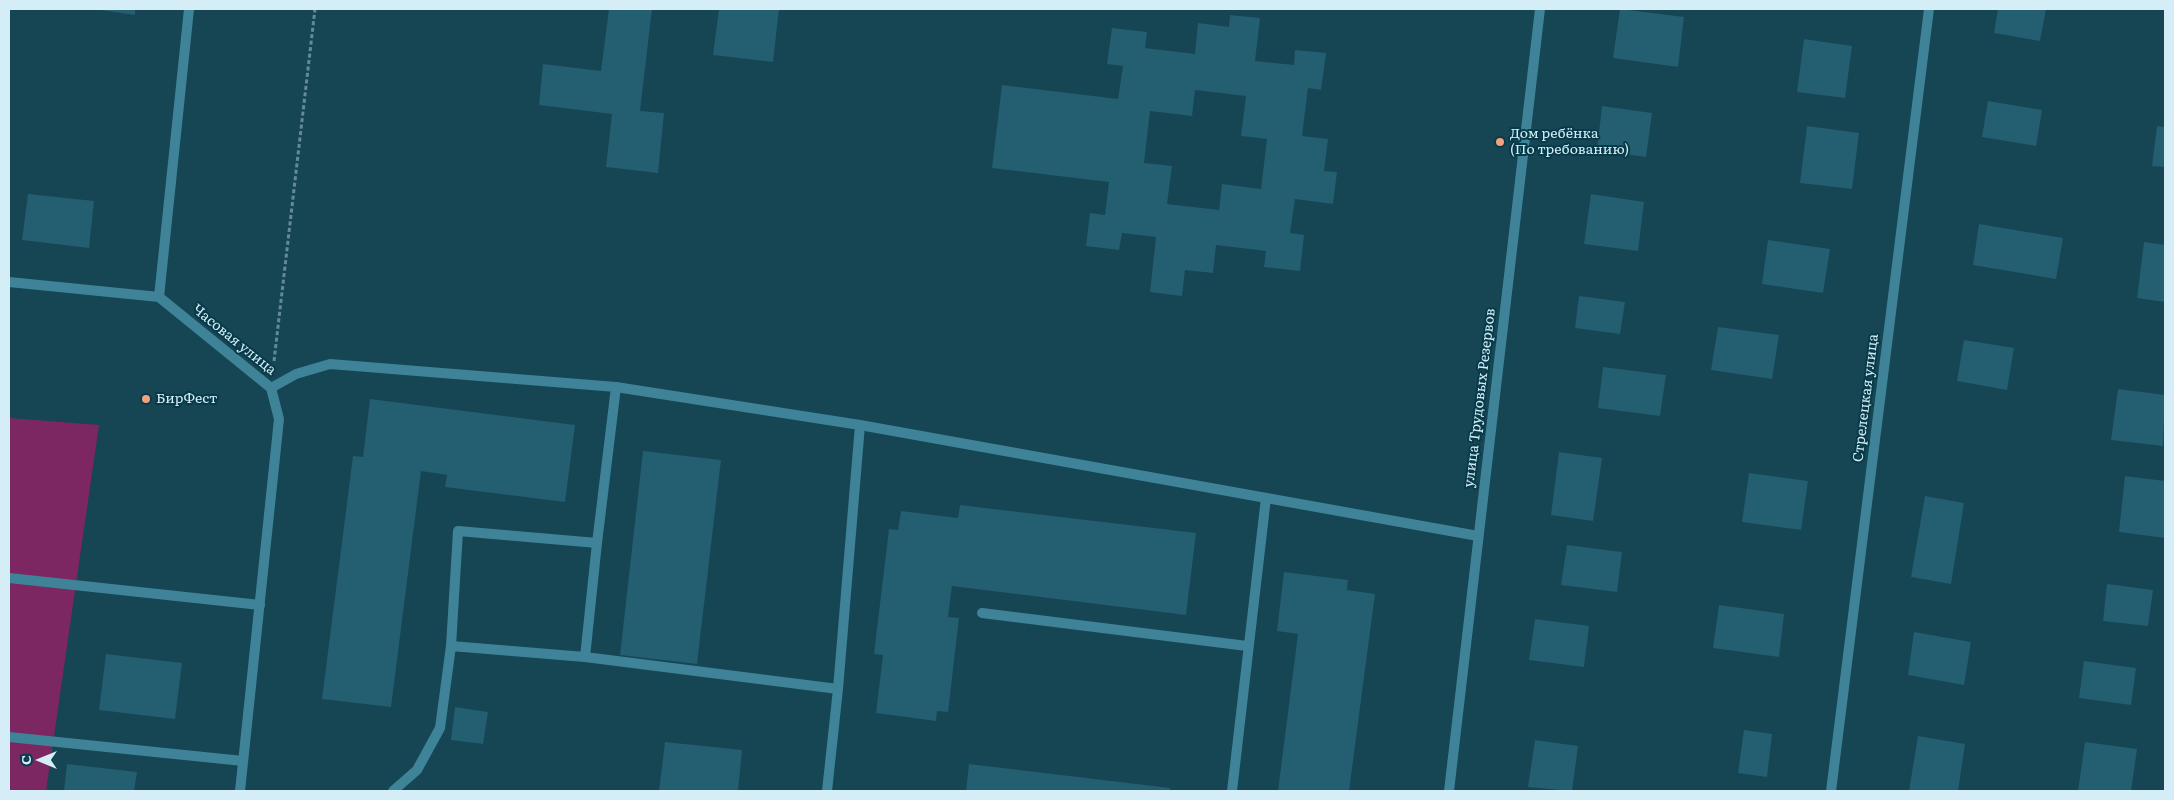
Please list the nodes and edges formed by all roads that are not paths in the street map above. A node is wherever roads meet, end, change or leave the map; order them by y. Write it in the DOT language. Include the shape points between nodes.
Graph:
graph roads {
  1 [pos="189,9"];
  2 [pos="1540,9"];
  3 [pos="1929,9"];
  4 [pos="9,282"];
  5 [pos="159,297"];
  6 [pos="616,387"];
  7 [pos="271,388"];
  8 [pos="860,425"];
  9 [pos="1266,498"];
  10 [pos="1478,536"];
  11 [pos="597,544"];
  12 [pos="9,578"];
  13 [pos="260,605"];
  14 [pos="982,613"];
  15 [pos="451,646"];
  16 [pos="1247,646"];
  17 [pos="585,657"];
  18 [pos="838,689"];
  19 [pos="9,737"];
  20 [pos="244,761"];
  21 [pos="240,791"];
  22 [pos="393,791"];
  23 [pos="827,791"];
  24 [pos="1232,791"];
  25 [pos="1449,791"];
  26 [pos="1831,791"];
  1 -- 5 [label="street"];
  2 -- 10 [label="street, улица Трудовых Резервов"];
  3 -- 26 [label="street, Стрелецкая улица"];
  4 -- 5 [label="street"];
  5 -- 7 [label="street, Часовая улица"];
  6 -- 7 [label="street" via="330,364 296,374"];
  6 -- 8 [label="street"];
  6 -- 11 [label="street"];
  7 -- 13 [label="street, Часовая улица" via="279,419"];
  8 -- 9 [label="street"];
  8 -- 18 [label="street"];
  9 -- 10 [label="street"];
  9 -- 16 [label="street"];
  10 -- 25 [label="street, улица Трудовых Резервов"];
  11 -- 15 [label="street" via="458,531"];
  11 -- 17 [label="street"];
  12 -- 13 [label="street"];
  13 -- 20 [label="street, Часовая улица"];
  14 -- 16 [label="street"];
  15 -- 17 [label="street"];
  15 -- 22 [label="street" via="440,728 416,770"];
  16 -- 24 [label="street"];
  17 -- 18 [label="street"];
  18 -- 23 [label="street"];
  19 -- 20 [label="street"];
  20 -- 21 [label="street, Часовая улица"];
}
